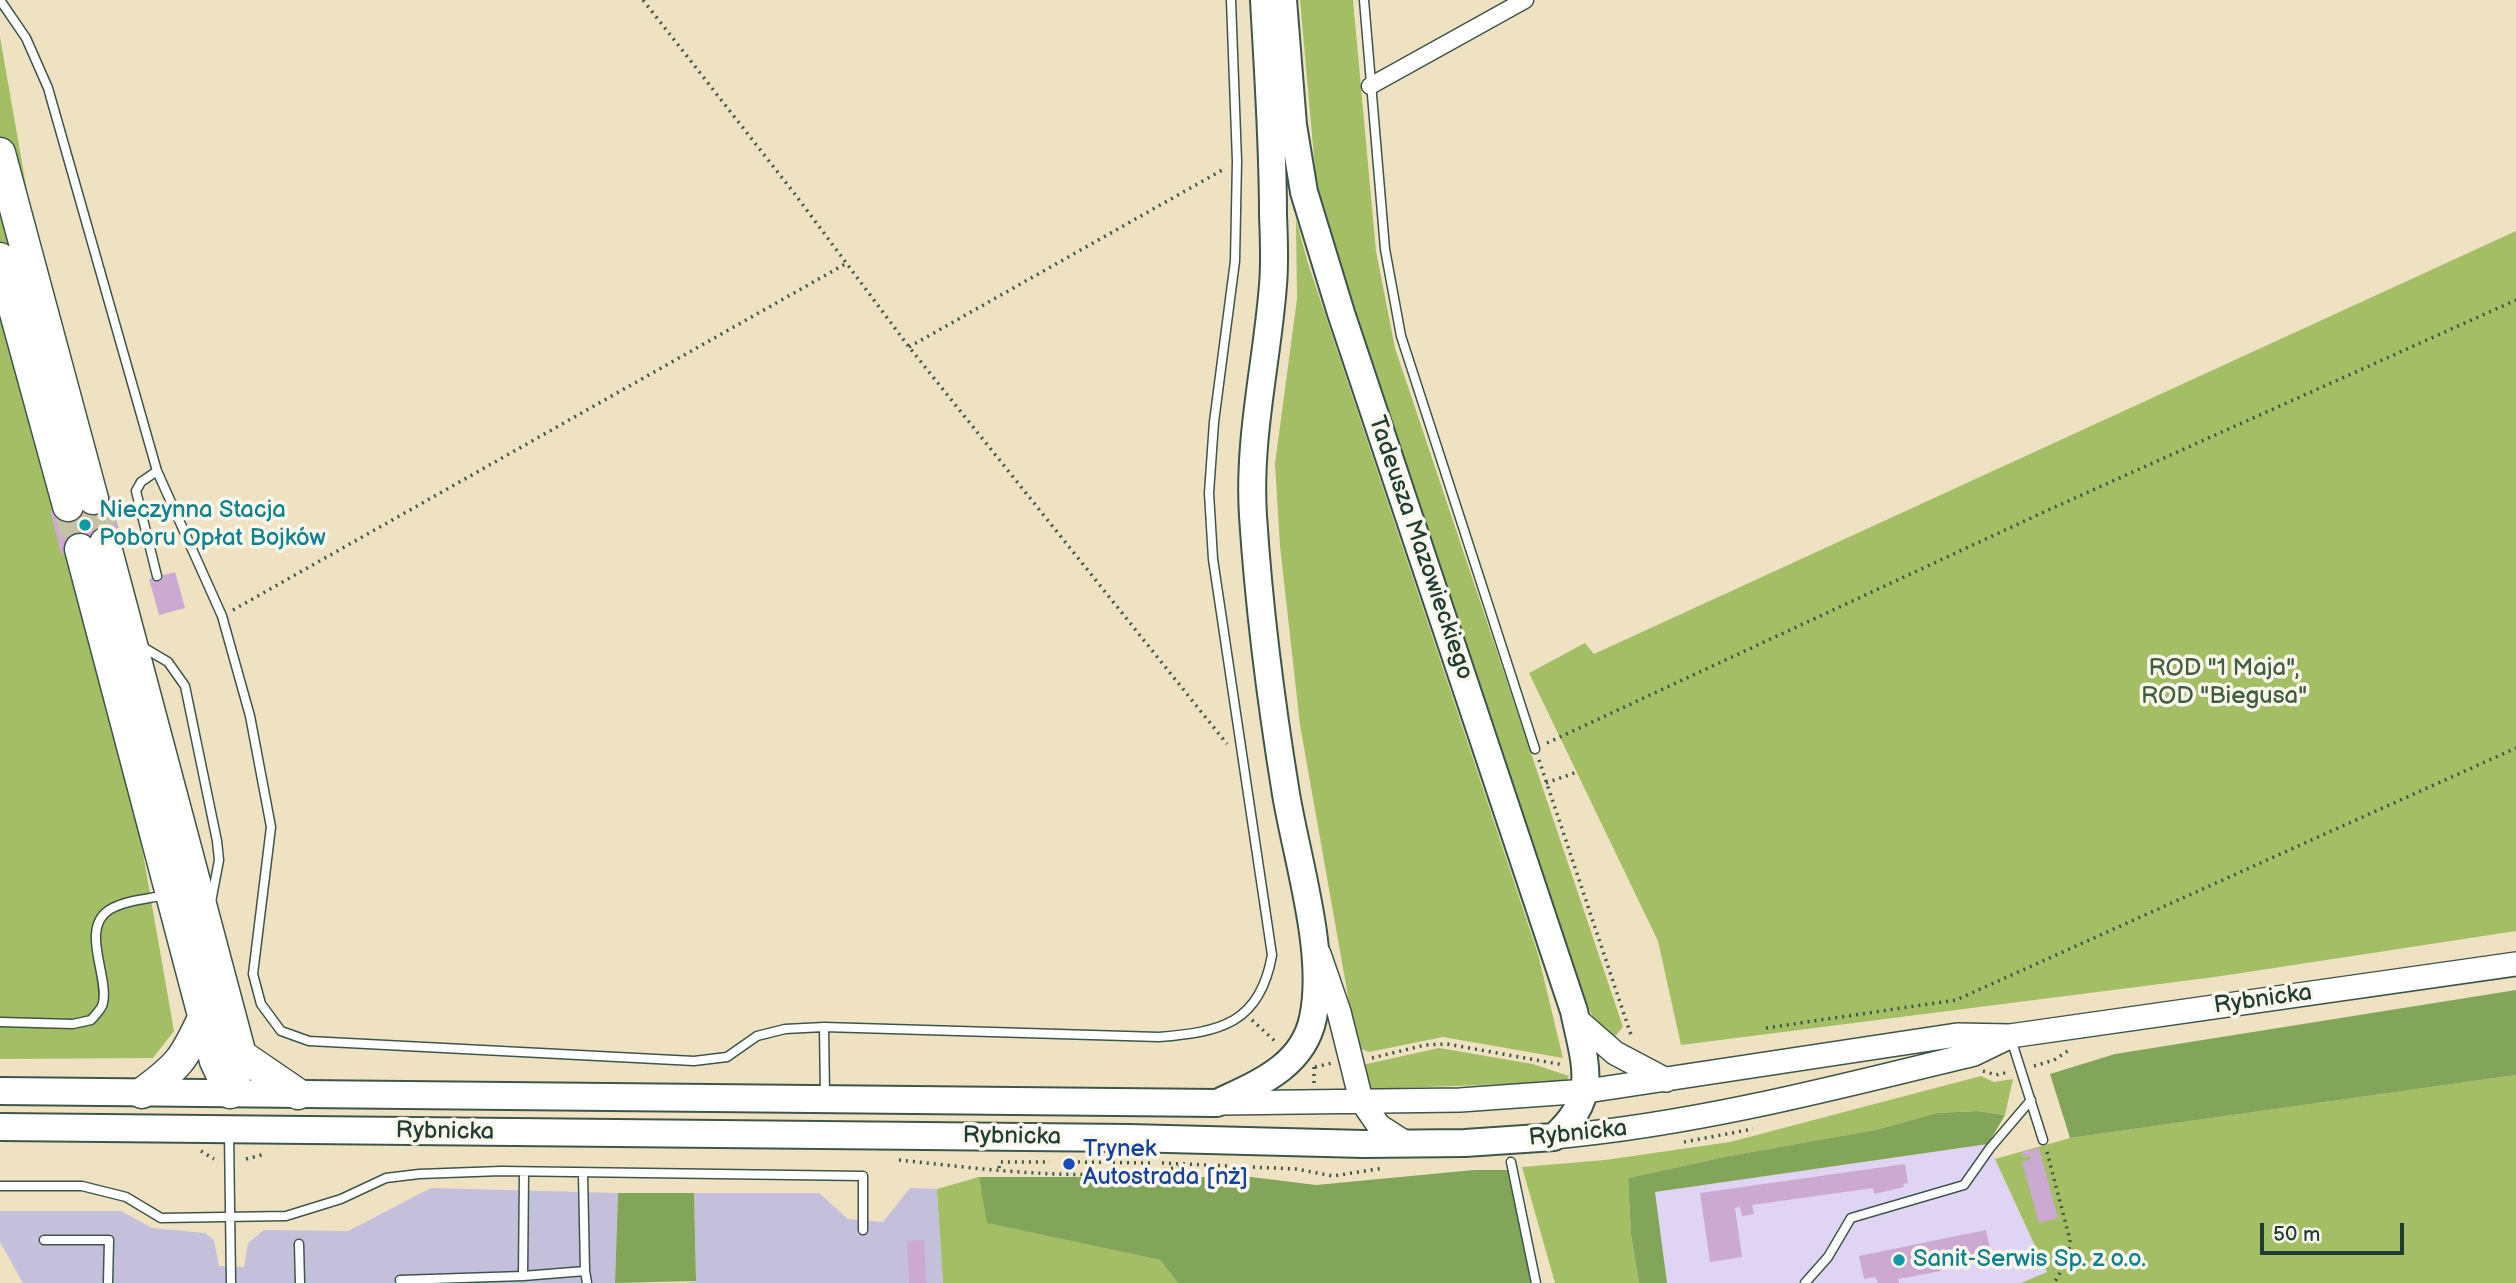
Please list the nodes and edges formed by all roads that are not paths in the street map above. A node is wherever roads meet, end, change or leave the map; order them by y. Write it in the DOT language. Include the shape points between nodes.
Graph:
graph roads {
  1 [pos="1,0"];
  2 [pos="1231,0"];
  3 [pos="1264,0"];
  4 [pos="1283,0"];
  5 [pos="1364,0"];
  6 [pos="1525,0"];
  7 [pos="1370,86"];
  8 [pos="0,153"];
  9 [pos="0,258"];
  10 [pos="157,471"];
  11 [pos="157,576"];
  12 [pos="1535,749"];
  13 [pos="172,894"];
  14 [pos="1314,943"];
  15 [pos="2516,964"];
  16 [pos="203,1018"];
  17 [pos="1576,1019"];
  18 [pos="0,1022"];
  19 [pos="824,1027"];
  20 [pos="2010,1036"];
  21 [pos="241,1055"];
  22 [pos="1666,1080"];
  23 [pos="0,1091"];
  24 [pos="1587,1091"];
  25 [pos="142,1093"];
  26 [pos="230,1093"];
  27 [pos="298,1094"];
  28 [pos="825,1100"];
  29 [pos="1361,1100"];
  30 [pos="2031,1100"];
  31 [pos="1217,1103"];
  32 [pos="0,1127"];
  33 [pos="229,1129"];
  34 [pos="1554,1137"];
  35 [pos="2043,1140"];
  36 [pos="1407,1144"];
  37 [pos="1511,1162"];
  38 [pos="524,1172"];
  39 [pos="583,1174"];
  40 [pos="0,1186"];
  41 [pos="229,1217"];
  42 [pos="863,1230"];
  43 [pos="44,1240"];
  44 [pos="299,1244"];
  45 [pos="585,1271"];
  46 [pos="523,1276"];
  47 [pos="400,1280"];
  48 [pos="108,1283"];
  49 [pos="231,1283"];
  50 [pos="299,1283"];
  51 [pos="587,1283"];
  52 [pos="1536,1283"];
  53 [pos="1805,1283"];
  1 -- 10 [label="lane" via="26,38 48,88"];
  2 -- 19 [label="lane" via="1237,161 1235,261 1209,493 1213,559 1272,955 1268,976 1245,1012 1206,1033 1159,1037"];
  3 -- 14 [label="main road" via="1274,283 1254,427 1254,517 1280,753"];
  4 -- 17 [label="main road, Tadeusza Mazowieckiego" via="1293,125 1304,191"];
  5 -- 7 [label="lane"];
  6 -- 7 [label="street"];
  7 -- 12 [label="lane" via="1385,249 1401,336"];
  8 -- 9 [label="highway" via="81,503"];
  10 -- 11 [label="lane" via="136,491"];
  10 -- 19 [label="lane" via="222,617 250,716 271,827 253,974 261,1004 282,1031 309,1041 351,1045 694,1061 727,1057 757,1036"];
  13 -- 16 [label="highway"];
  13 -- 18 [label="lane" via="125,904 100,920 96,931 103,1006 91,1020 74,1024"];
  13 -- 21 [label="highway" via="93,546 134,641"];
  14 -- 29 [label="main road" via="1339,1012"];
  14 -- 31 [label="main road" via="1314,1014 1300,1048 1270,1077"];
  15 -- 20 [label="main road, Rybnicka"];
  16 -- 25 [label="highway" via="185,1058"];
  16 -- 26 [label="highway"];
  17 -- 22 [label="main road" via="1615,1053"];
  17 -- 24 [label="main road, Tadeusza Mazowieckiego"];
  19 -- 28 [label="lane"];
  20 -- 22 [label="main road, Rybnicka" via="1957,1035"];
  20 -- 30 [label="lane"];
  20 -- 34 [label="main road, Rybnicka" via="1975,1054 1747,1109 1648,1127"];
  21 -- 26 [label="highway"];
  21 -- 27 [label="highway"];
  22 -- 24 [label="main road, Rybnicka"];
  23 -- 25 [label="main road, Rybnicka"];
  24 -- 29 [label="main road, Rybnicka" via="1501,1098"];
  24 -- 34 [label="main road" via="1578,1112"];
  25 -- 26 [label="main road, Rybnicka"];
  26 -- 27 [label="main road, Rybnicka"];
  26 -- 33 [label="main road"];
  27 -- 28 [label="main road, Rybnicka"];
  28 -- 31 [label="main road, Rybnicka"];
  29 -- 31 [label="main road, Rybnicka"];
  29 -- 36 [label="main road" via="1379,1126"];
  30 -- 35 [label="lane"];
  30 -- 53 [label="lane" via="1964,1185 1851,1218 1828,1257"];
  32 -- 33 [label="main road, Rybnicka"];
  33 -- 36 [label="main road, Rybnicka"];
  33 -- 41 [label="lane"];
  34 -- 36 [label="main road, Rybnicka"];
  37 -- 52 [label="lane"];
  38 -- 39 [label="lane"];
  38 -- 41 [label="lane" via="386,1178 341,1199 286,1216"];
  38 -- 46 [label="lane"];
  39 -- 42 [label="lane" via="863,1176"];
  39 -- 45 [label="lane"];
  40 -- 41 [label="lane" via="82,1186 126,1197 161,1218"];
  41 -- 49 [label="lane"];
  43 -- 48 [label="lane" via="109,1240"];
  44 -- 50 [label="lane"];
  45 -- 46 [label="lane"];
  45 -- 51 [label="lane"];
  46 -- 47 [label="lane"];
}
